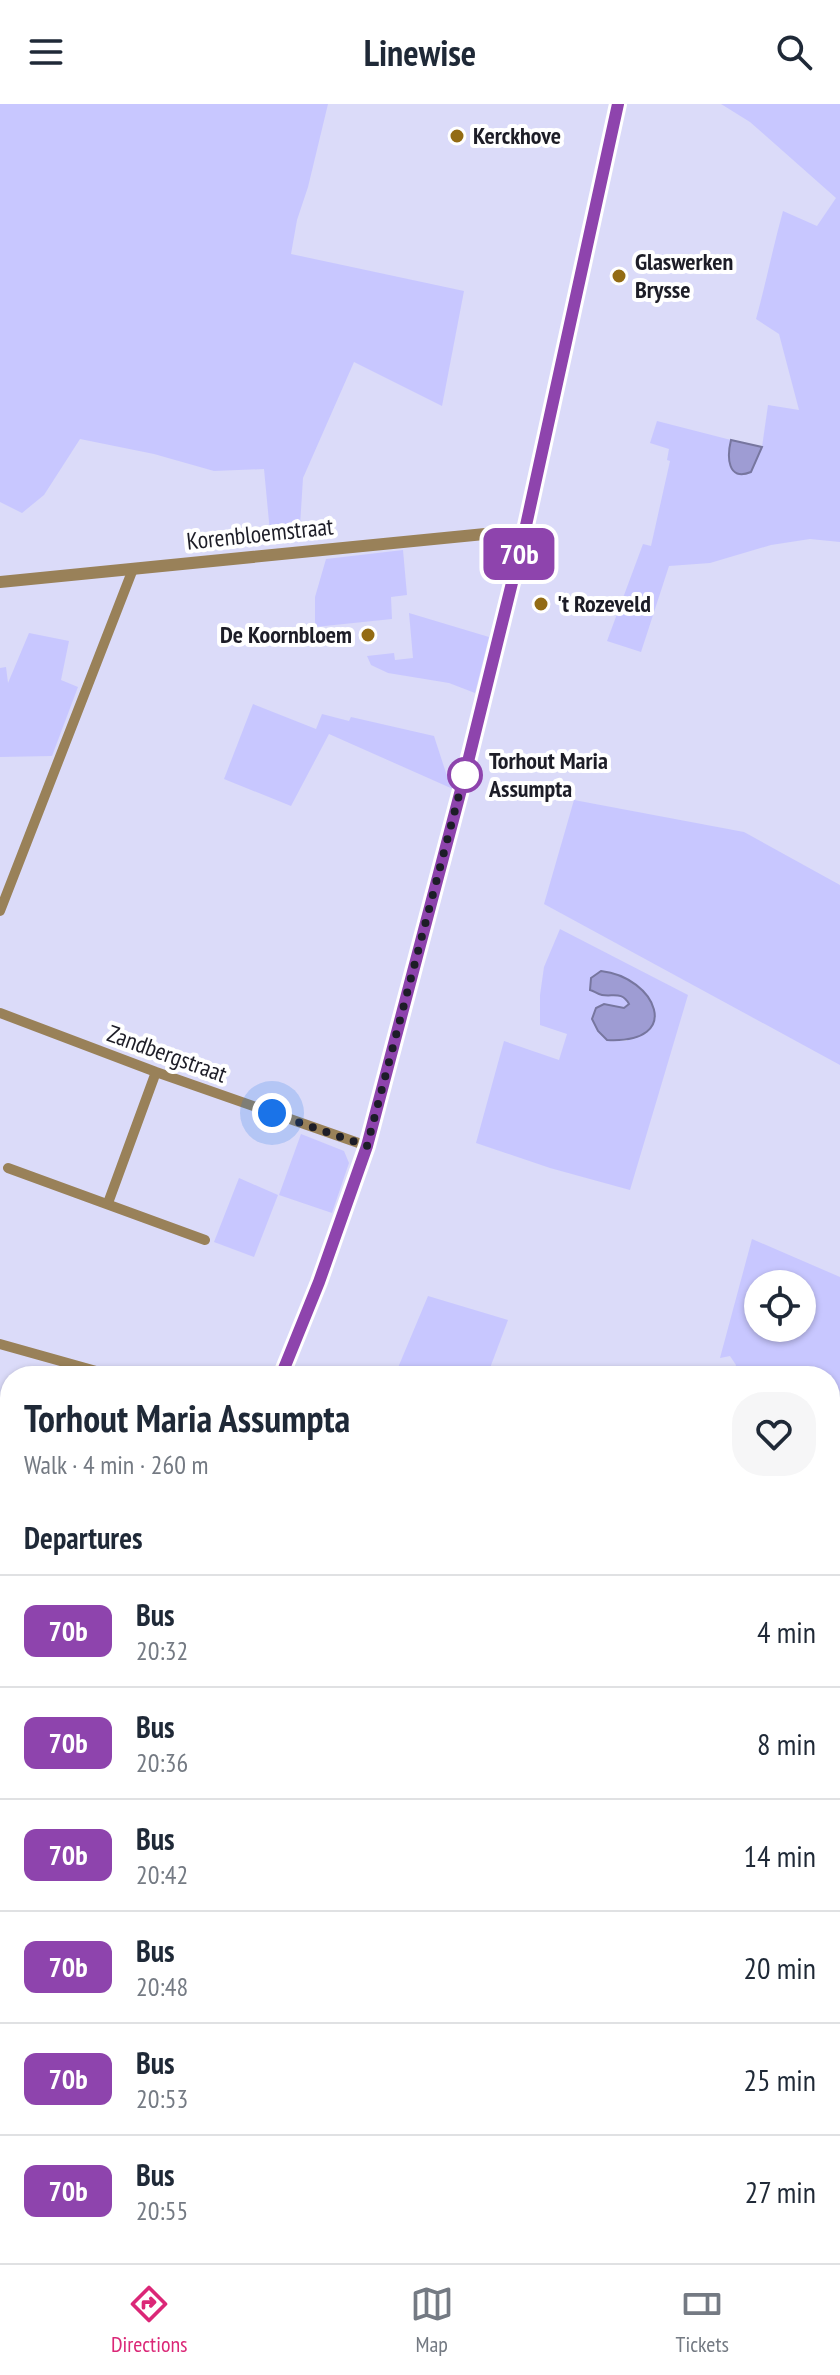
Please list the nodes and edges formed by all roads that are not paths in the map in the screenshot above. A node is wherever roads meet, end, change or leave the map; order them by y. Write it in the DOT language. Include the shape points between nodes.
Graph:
graph roads {
  1 [pos="618,104"];
  2 [pos="525,530"];
  3 [pos="133,569"];
  4 [pos="0,582"];
  5 [pos="0,911"];
  6 [pos="0,1013"];
  7 [pos="156,1072"];
  8 [pos="367,1146"];
  9 [pos="8,1168"];
  10 [pos="108,1203"];
  11 [pos="205,1240"];
  12 [pos="0,1344"];
  13 [pos="78,1366"];
  14 [pos="285,1366"];
  1 -- 2 [label="street"];
  2 -- 3 [label="street, Korenbloemstraat"];
  2 -- 8 [label="street"];
  3 -- 4 [label="street, Korenbloemstraat"];
  3 -- 5 [label="street"];
  6 -- 7 [label="street, Zandbergstraat"];
  7 -- 8 [label="street, Zandbergstraat"];
  7 -- 10 [label="street"];
  8 -- 14 [label="street"];
  9 -- 10 [label="street"];
  10 -- 11 [label="street"];
  12 -- 13 [label="street"];
}
